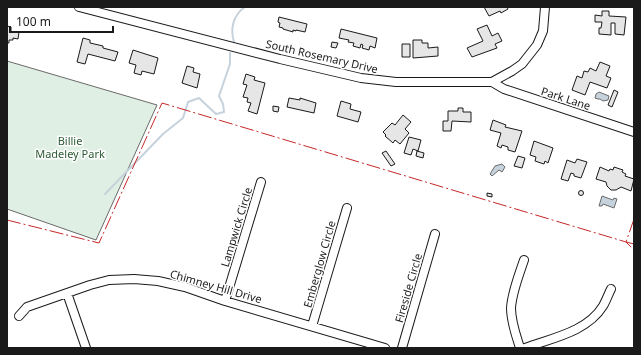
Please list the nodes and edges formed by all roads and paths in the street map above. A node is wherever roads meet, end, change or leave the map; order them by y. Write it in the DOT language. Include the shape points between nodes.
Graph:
graph roads {
  1 [pos="79,7"];
  2 [pos="545,7"];
  3 [pos="492,82"];
  4 [pos="634,132"];
  5 [pos="261,182"];
  6 [pos="347,208"];
  7 [pos="435,234"];
  8 [pos="524,260"];
  9 [pos="611,289"];
  10 [pos="67,293"];
  11 [pos="224,300"];
  12 [pos="19,316"];
  13 [pos="312,326"];
  14 [pos="86,348"];
  15 [pos="385,348"];
  16 [pos="402,348"];
  17 [pos="520,348"];
  18 [pos="525,348"];
  1 -- 3 [label="street, South Rosemary Drive" via="361,78 396,82"];
  2 -- 3 [label="street, South Rosemary Drive" via="543,30 537,44 522,64"];
  3 -- 4 [label="street, Park Lane" via="504,89"];
  5 -- 11 [label="street, Lampwick Circle"];
  6 -- 13 [label="street, Emberglow Circle"];
  7 -- 16 [label="street, Fireside Circle"];
  8 -- 17 [label="street" via="511,308"];
  9 -- 18 [label="street" via="603,306 584,325"];
  10 -- 11 [label="street, Chimney Hill Drive" via="109,280 134,279 185,287"];
  10 -- 12 [label="street, Chimney Hill Drive" via="27,307"];
  10 -- 14 [label="street"];
  11 -- 13 [label="street, Chimney Hill Drive"];
  13 -- 15 [label="street, Chimney Hill Drive"];
}
